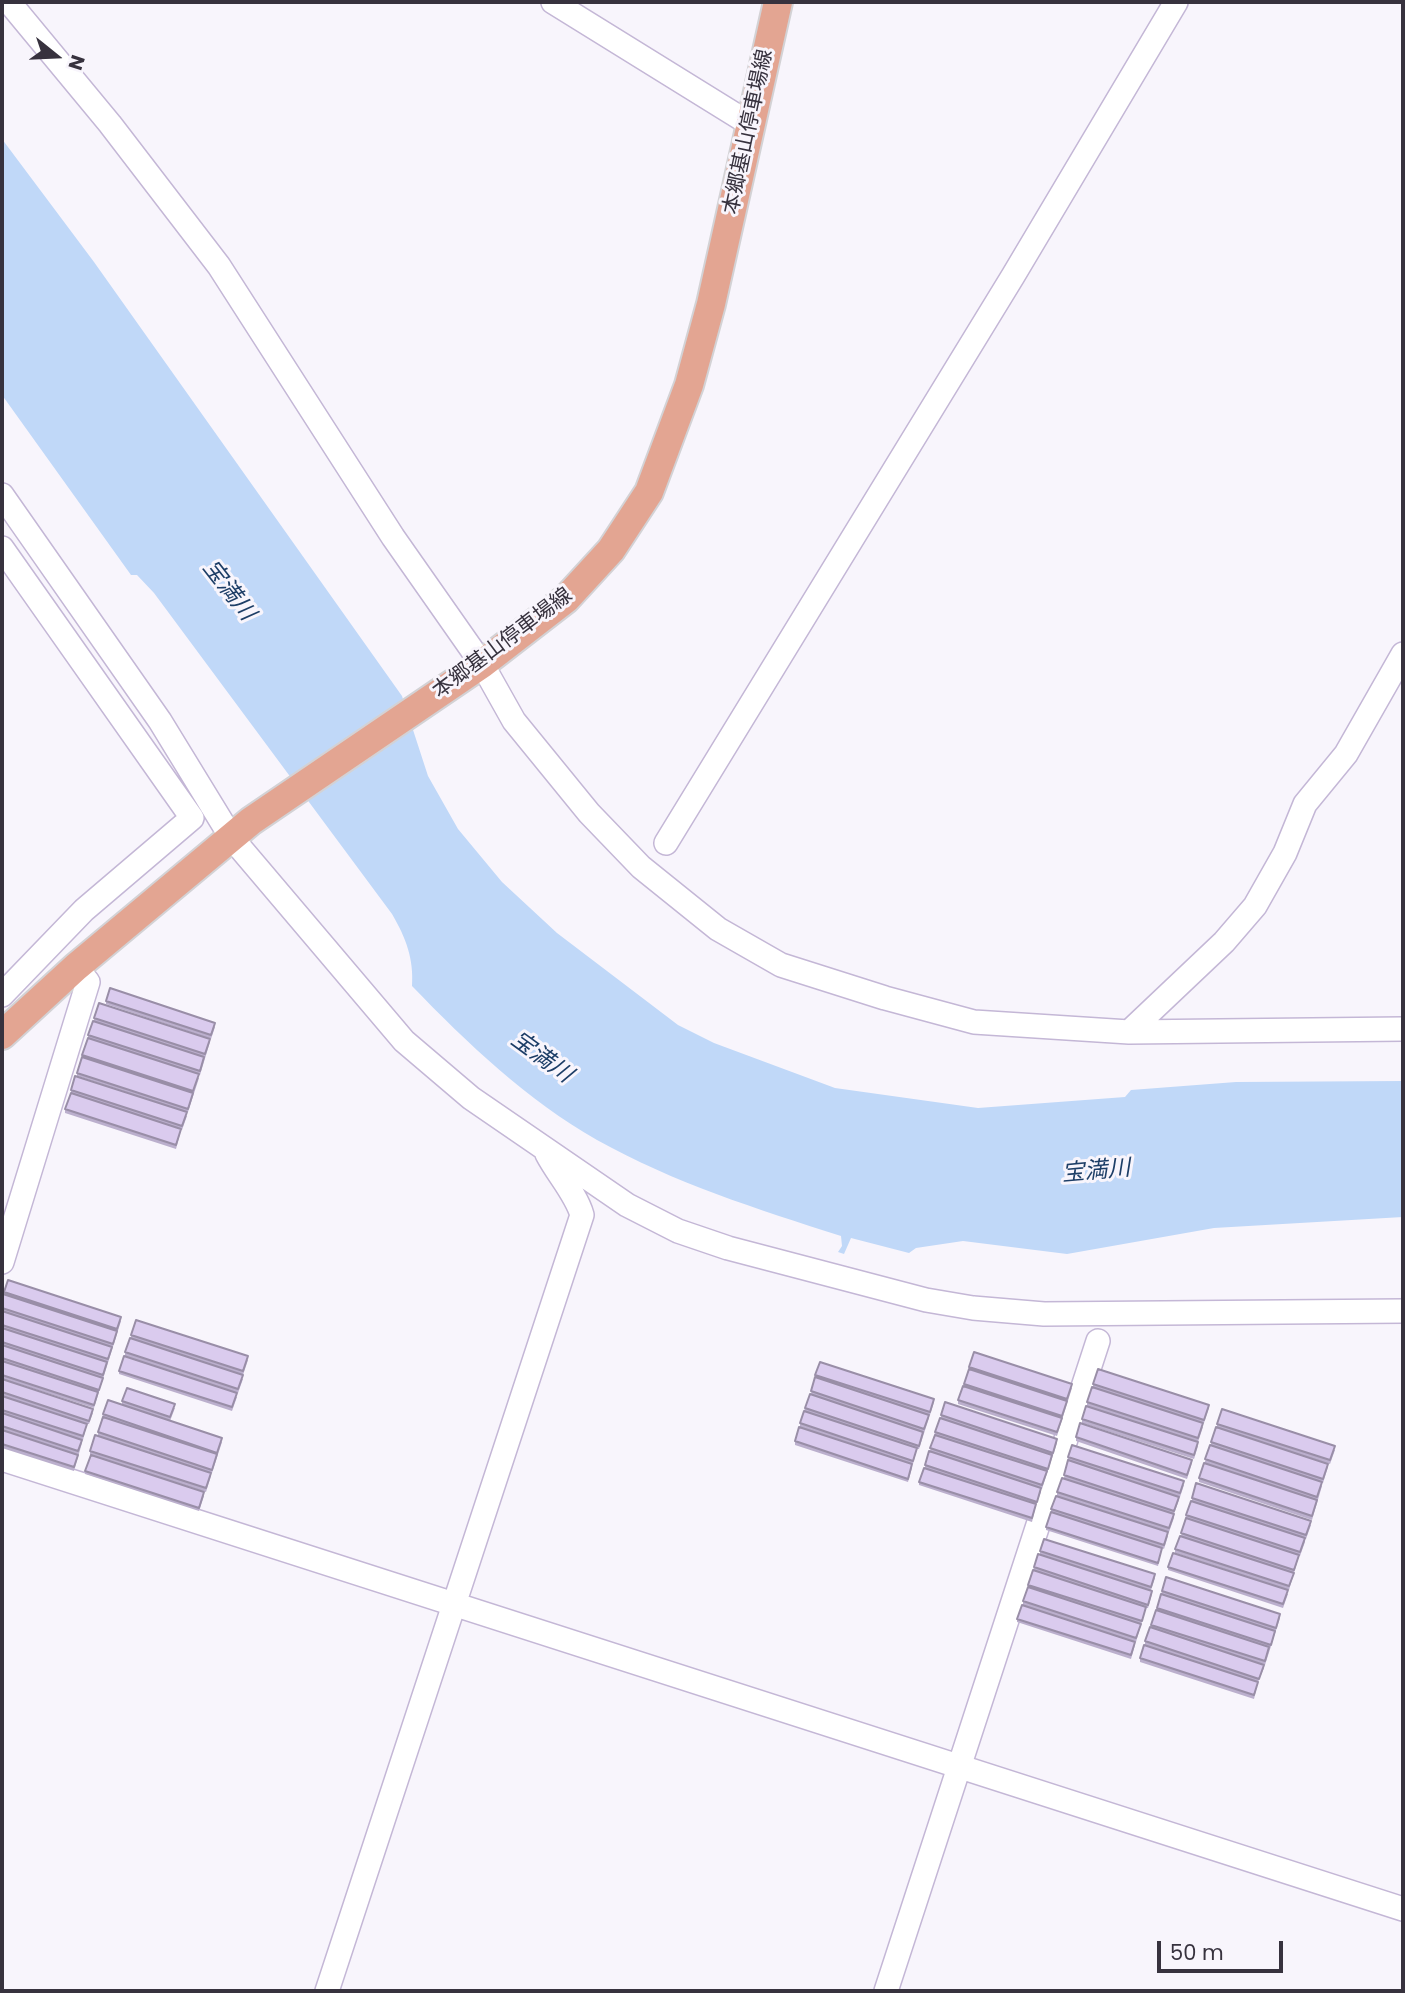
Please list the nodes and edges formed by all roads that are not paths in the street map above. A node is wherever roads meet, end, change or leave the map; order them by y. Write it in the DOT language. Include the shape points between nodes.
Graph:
graph roads {
  1 [pos="9,2"];
  2 [pos="553,2"];
  3 [pos="778,2"];
  4 [pos="1175,2"];
  5 [pos="750,124"];
  6 [pos="2,495"];
  7 [pos="2,548"];
  8 [pos="1403,654"];
  9 [pos="478,667"];
  10 [pos="241,829"];
  11 [pos="666,843"];
  12 [pos="76,967"];
  13 [pos="2,995"];
  14 [pos="1403,1029"];
  15 [pos="1129,1032"];
  16 [pos="2,1035"];
  17 [pos="544,1148"];
  18 [pos="2,1262"];
  19 [pos="1403,1311"];
  20 [pos="1098,1341"];
  21 [pos="2,1460"];
  22 [pos="455,1605"];
  23 [pos="958,1768"];
  24 [pos="1403,1909"];
  25 [pos="327,1991"];
  26 [pos="887,1991"];
  1 -- 9 [label="street" via="219,266"];
  2 -- 5 [label="street"];
  3 -- 5 [label="main road, 本郷基山停車場線"];
  4 -- 11 [label="street" via="1006,288"];
  5 -- 9 [label="main road, 本郷基山停車場線" via="690,385 649,492 611,550 566,599"];
  6 -- 10 [label="street"];
  7 -- 13 [label="street" via="192,818 84,909"];
  8 -- 15 [label="street" via="1346,754 1305,804 1285,853 1255,906 1224,942"];
  9 -- 10 [label="main road, 本郷基山停車場線"];
  9 -- 15 [label="street" via="514,721 589,813 641,867 718,929 780,965 974,1021"];
  10 -- 12 [label="main road, 本郷基山停車場線"];
  10 -- 17 [label="street" via="404,1041 471,1098"];
  12 -- 16 [label="main road, 本郷基山停車場線"];
  12 -- 18 [label="street" via="88,982"];
  14 -- 15 [label="street"];
  17 -- 19 [label="street" via="627,1205 678,1231 926,1300 1044,1314"];
  17 -- 22 [label="street" via="582,1215"];
  20 -- 23 [label="street"];
  21 -- 22 [label="street"];
  22 -- 23 [label="street"];
  22 -- 25 [label="street"];
  23 -- 24 [label="street"];
  23 -- 26 [label="street"];
}
